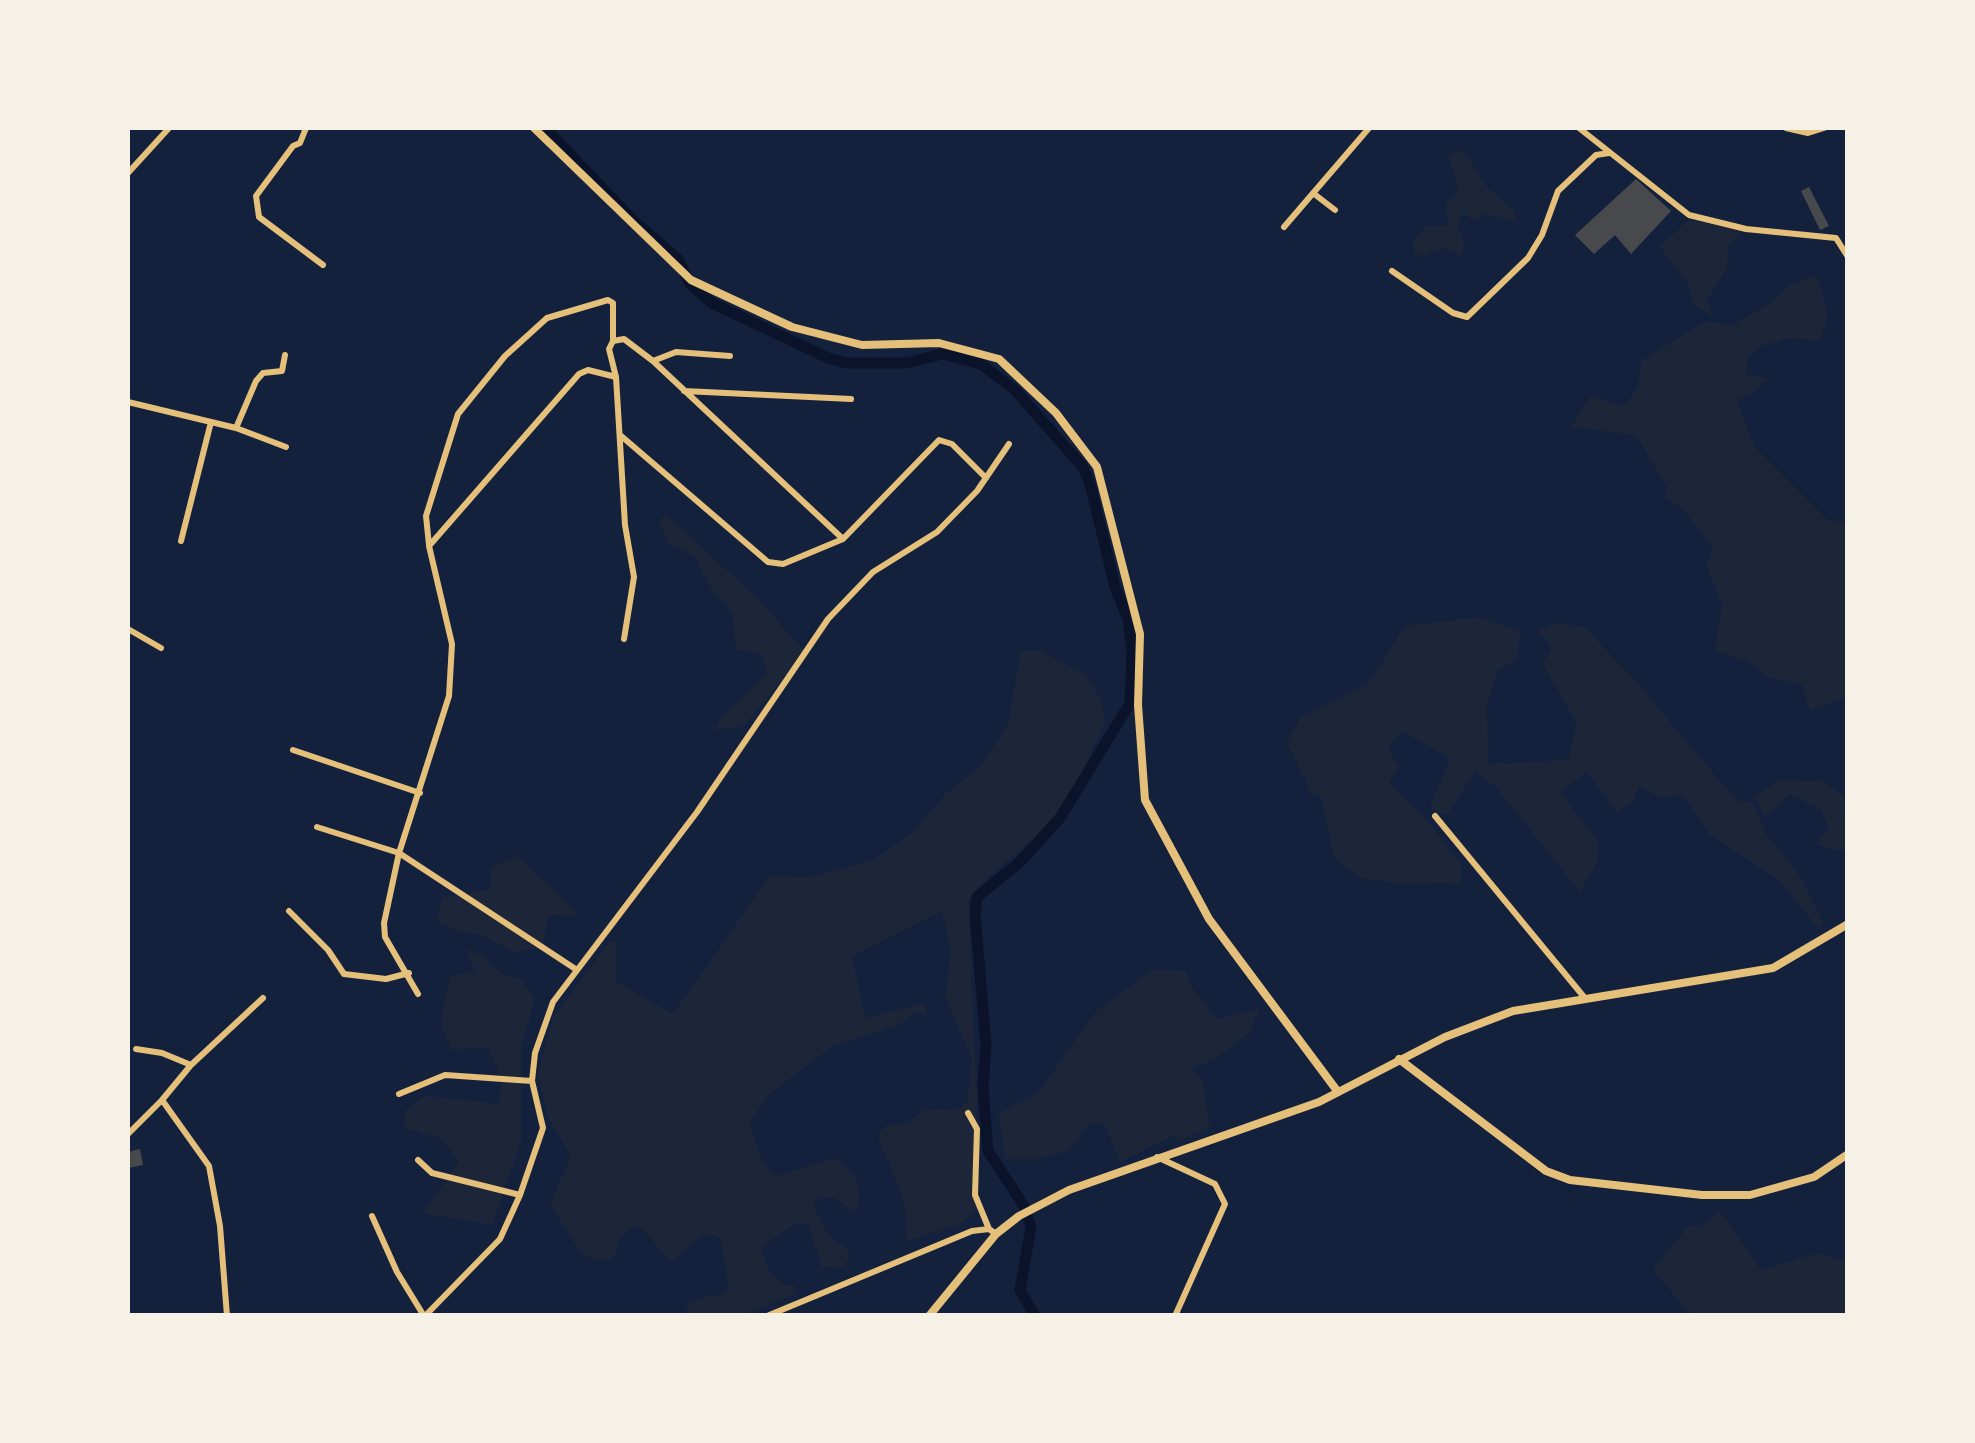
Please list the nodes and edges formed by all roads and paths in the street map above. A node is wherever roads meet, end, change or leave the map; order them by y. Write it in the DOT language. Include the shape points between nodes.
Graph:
graph roads {
  1 [pos="168,128"];
  2 [pos="306,128"];
  3 [pos="534,128"];
  4 [pos="1369,128"];
  5 [pos="1579,128"];
  6 [pos="1786,128"];
  7 [pos="1824,128"];
  8 [pos="1609,154"];
  9 [pos="128,173"];
  10 [pos="1313,193"];
  11 [pos="1335,210"];
  12 [pos="1284,227"];
  13 [pos="1848,257"];
  14 [pos="323,265"];
  15 [pos="1392,271"];
  16 [pos="613,341"];
  17 [pos="285,355"];
  18 [pos="730,356"];
  19 [pos="653,361"];
  20 [pos="616,377"];
  21 [pos="684,391"];
  22 [pos="851,399"];
  23 [pos="128,402"];
  24 [pos="211,422"];
  25 [pos="236,428"];
  26 [pos="620,435"];
  27 [pos="1009,444"];
  28 [pos="286,447"];
  29 [pos="986,478"];
  30 [pos="842,540"];
  31 [pos="181,541"];
  32 [pos="429,546"];
  33 [pos="128,629"];
  34 [pos="624,640"];
  35 [pos="161,648"];
  36 [pos="293,750"];
  37 [pos="420,793"];
  38 [pos="1435,816"];
  39 [pos="318,827"];
  40 [pos="398,853"];
  41 [pos="289,910"];
  42 [pos="1848,924"];
  43 [pos="578,970"];
  44 [pos="408,972"];
  45 [pos="418,994"];
  46 [pos="263,998"];
  47 [pos="1584,998"];
  48 [pos="136,1049"];
  49 [pos="1399,1059"];
  50 [pos="191,1065"];
  51 [pos="532,1081"];
  52 [pos="1338,1092"];
  53 [pos="399,1094"];
  54 [pos="162,1100"];
  55 [pos="968,1114"];
  56 [pos="128,1134"];
  57 [pos="1848,1154"];
  58 [pos="1157,1157"];
  59 [pos="418,1160"];
  60 [pos="520,1195"];
  61 [pos="372,1216"];
  62 [pos="993,1232"];
  63 [pos="227,1316"];
  64 [pos="425,1316"];
  65 [pos="767,1316"];
  66 [pos="928,1316"];
  67 [pos="1175,1316"];
  1 -- 9 [label="street"];
  2 -- 14 [label="street" via="256,196 259,217"];
  3 -- 52 [label="street" via="691,280 792,327 862,345 939,343 999,359 1087,451 1140,634 1146,800 1218,931"];
  4 -- 10 [label="street"];
  5 -- 8 [label="street"];
  6 -- 7 [label="street"];
  8 -- 13 [label="street" via="1689,215 1746,229 1836,238"];
  8 -- 15 [label="street" via="1596,155 1558,191 1528,258 1467,317"];
  10 -- 11 [label="street"];
  10 -- 12 [label="street"];
  16 -- 19 [label="street" via="624,339"];
  16 -- 20 [label="street" via="608,349"];
  16 -- 32 [label="street" via="608,300 547,318 504,356 458,414 426,516"];
  17 -- 25 [label="street" via="282,370 256,381"];
  18 -- 19 [label="street" via="676,352"];
  19 -- 21 [label="street"];
  20 -- 26 [label="street"];
  20 -- 32 [label="street" via="579,374"];
  21 -- 22 [label="street"];
  21 -- 30 [label="street"];
  23 -- 24 [label="street"];
  24 -- 25 [label="street"];
  24 -- 31 [label="street"];
  25 -- 28 [label="street"];
  26 -- 30 [label="street" via="768,562 783,564"];
  26 -- 34 [label="street" via="634,577"];
  27 -- 29 [label="street"];
  29 -- 30 [label="street" via="940,440"];
  29 -- 43 [label="street" via="937,532 873,572 828,619 697,812"];
  32 -- 37 [label="street" via="452,644 444,723"];
  33 -- 35 [label="street"];
  36 -- 37 [label="street"];
  37 -- 40 [label="street"];
  38 -- 47 [label="street"];
  39 -- 40 [label="street"];
  40 -- 43 [label="street"];
  40 -- 44 [label="street" via="385,936"];
  41 -- 44 [label="street" via="344,974 386,979"];
  42 -- 47 [label="street" via="1773,968"];
  43 -- 51 [label="street" via="553,1002 534,1053"];
  44 -- 45 [label="street"];
  46 -- 50 [label="street"];
  47 -- 49 [label="street" via="1513,1012"];
  48 -- 50 [label="street"];
  49 -- 52 [label="street"];
  49 -- 57 [label="street" via="1534,1162 1570,1180 1750,1195 1814,1177"];
  50 -- 54 [label="street"];
  51 -- 53 [label="street" via="444,1075"];
  51 -- 60 [label="street" via="543,1128"];
  52 -- 58 [label="street"];
  54 -- 56 [label="street"];
  54 -- 63 [label="street" via="210,1166"];
  55 -- 62 [label="street" via="977,1130 975,1195"];
  58 -- 62 [label="street"];
  58 -- 67 [label="street" via="1215,1184 1225,1204"];
  59 -- 60 [label="street" via="432,1173"];
  60 -- 64 [label="street" via="500,1239"];
  61 -- 64 [label="street"];
  62 -- 65 [label="street" via="972,1231"];
  62 -- 66 [label="street"];
}
